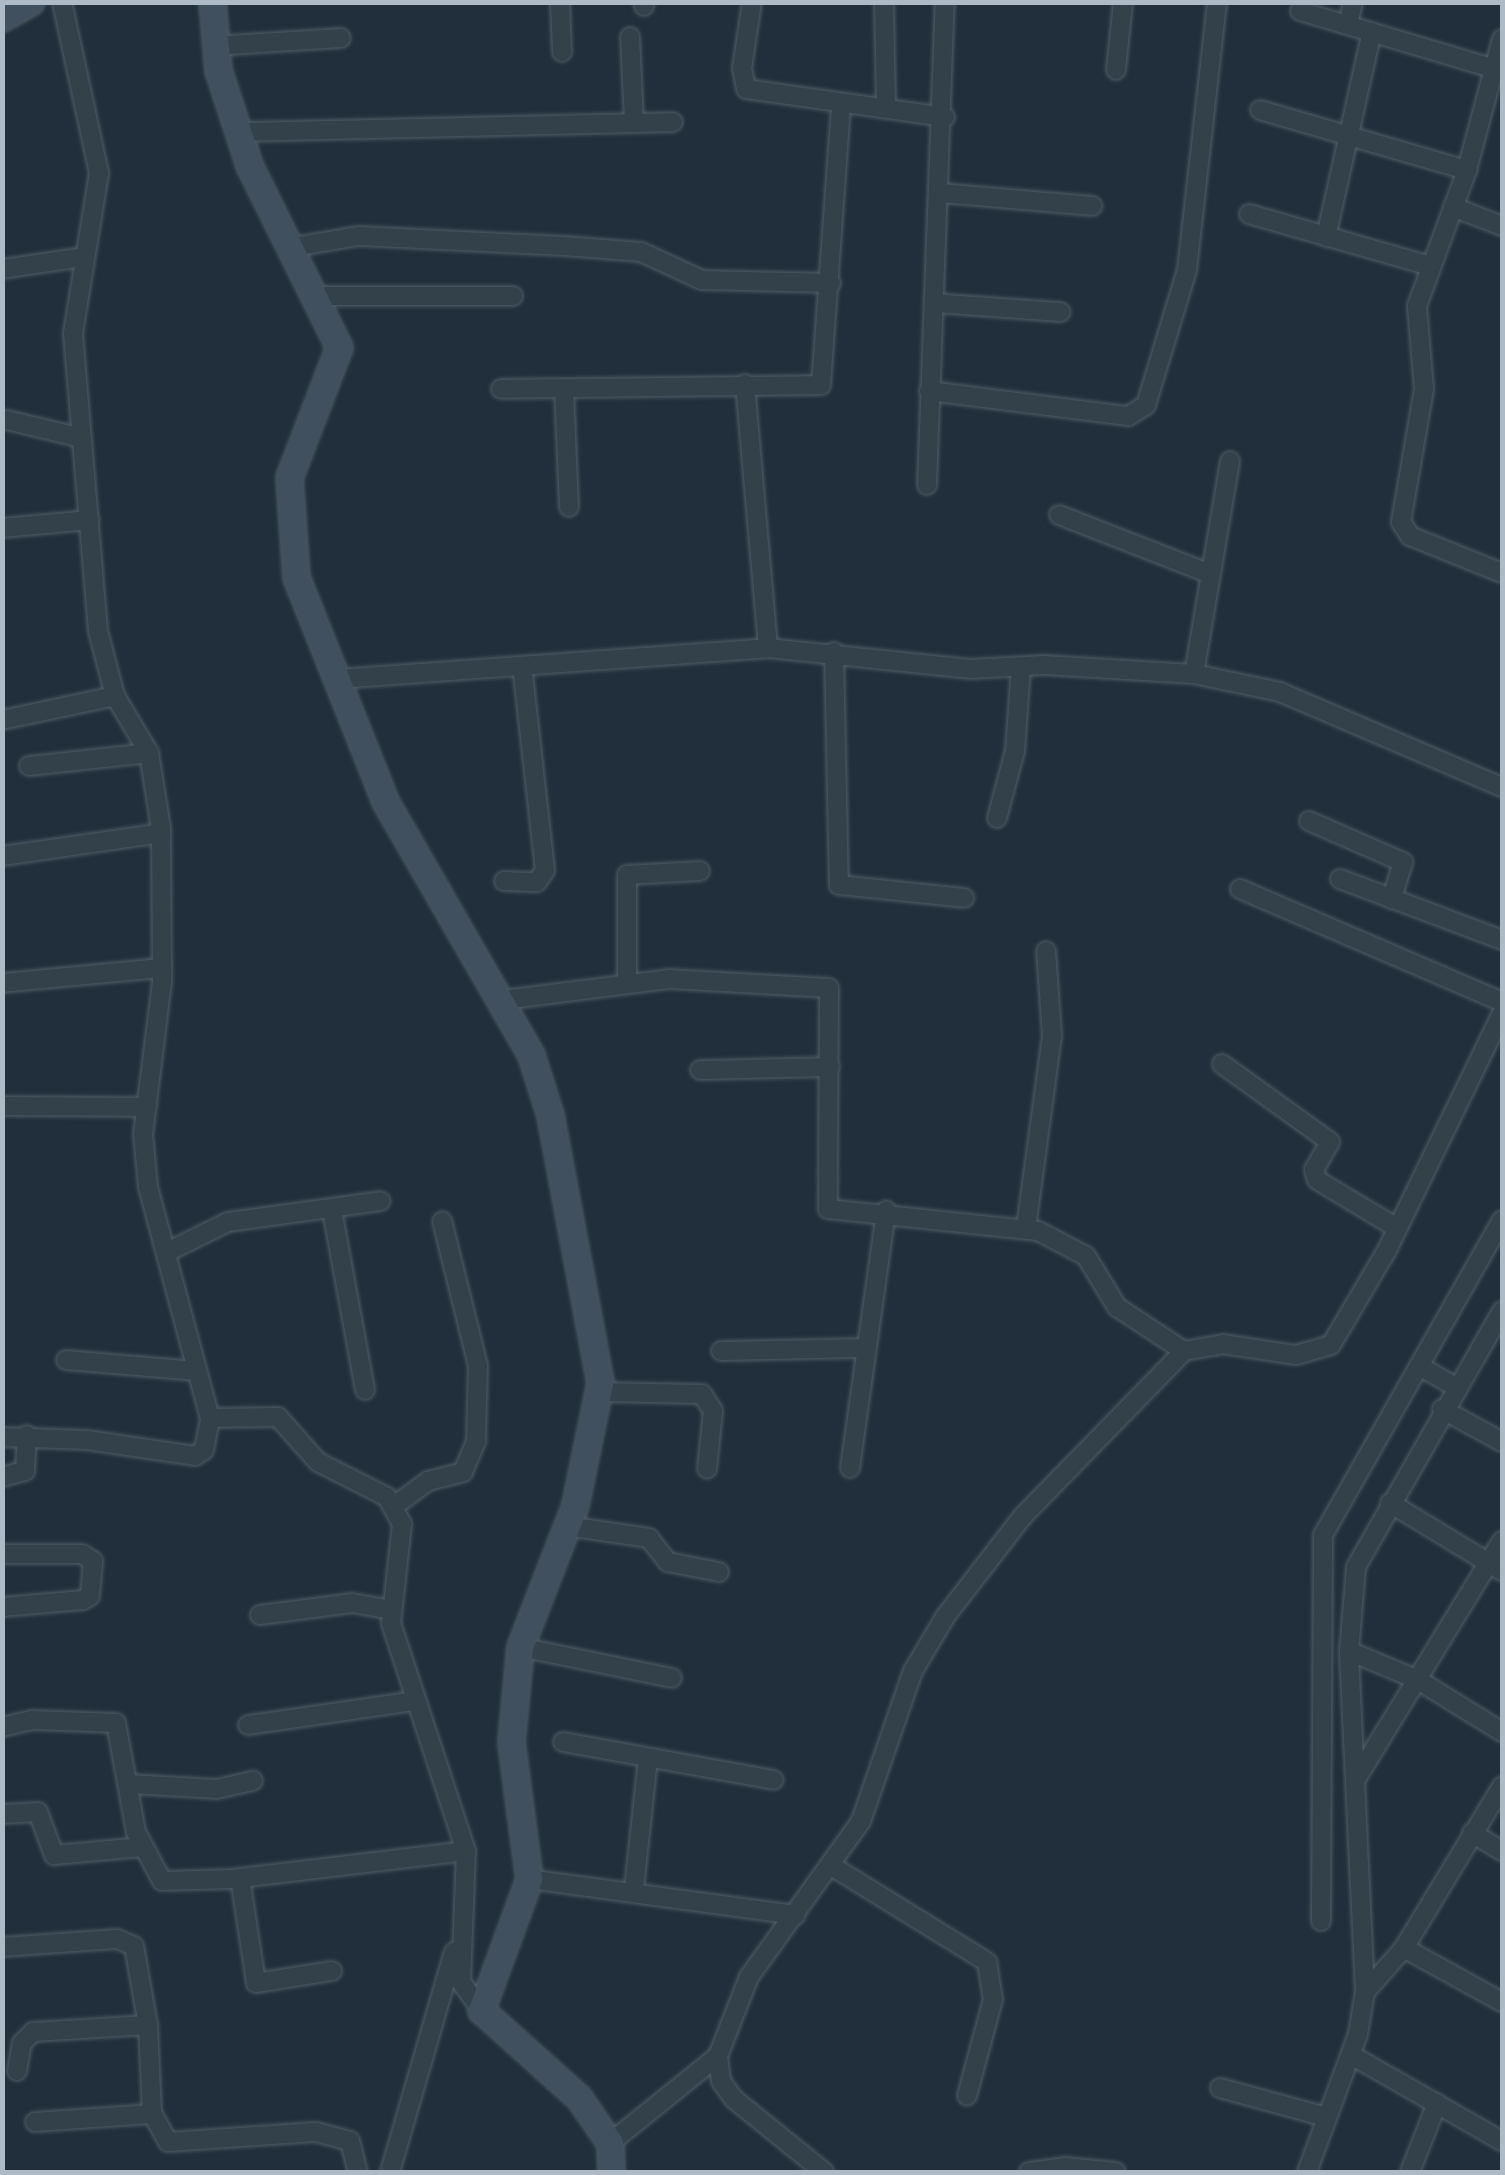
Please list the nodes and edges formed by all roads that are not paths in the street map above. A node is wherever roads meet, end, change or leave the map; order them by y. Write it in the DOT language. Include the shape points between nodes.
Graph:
graph roads {
  1 [pos="31,2"];
  2 [pos="62,2"];
  3 [pos="212,2"];
  4 [pos="560,2"];
  5 [pos="752,2"];
  6 [pos="884,2"];
  7 [pos="945,2"];
  8 [pos="1124,2"];
  9 [pos="1217,2"];
  10 [pos="1353,2"];
  11 [pos="1300,11"];
  12 [pos="2,18"];
  13 [pos="1348,24"];
  14 [pos="1372,32"];
  15 [pos="630,37"];
  16 [pos="341,38"];
  17 [pos="1502,39"];
  18 [pos="214,46"];
  19 [pos="562,52"];
  20 [pos="1495,69"];
  21 [pos="1116,70"];
  22 [pos="1495,99"];
  23 [pos="841,105"];
  24 [pos="886,109"];
  25 [pos="1260,110"];
  26 [pos="944,117"];
  27 [pos="673,122"];
  28 [pos="634,123"];
  29 [pos="239,132"];
  30 [pos="1349,133"];
  31 [pos="1467,170"];
  32 [pos="941,192"];
  33 [pos="1092,206"];
  34 [pos="1453,207"];
  35 [pos="1248,214"];
  36 [pos="1502,226"];
  37 [pos="1326,237"];
  38 [pos="288,248"];
  39 [pos="84,258"];
  40 [pos="1430,266"];
  41 [pos="2,269"];
  42 [pos="831,283"];
  43 [pos="316,296"];
  44 [pos="513,296"];
  45 [pos="934,304"];
  46 [pos="1061,312"];
  47 [pos="746,384"];
  48 [pos="564,388"];
  49 [pos="502,389"];
  50 [pos="929,391"];
  51 [pos="6,420"];
  52 [pos="82,438"];
  53 [pos="1230,461"];
  54 [pos="927,485"];
  55 [pos="569,507"];
  56 [pos="1059,514"];
  57 [pos="90,520"];
  58 [pos="2,528"];
  59 [pos="1502,573"];
  60 [pos="1210,574"];
  61 [pos="768,648"];
  62 [pos="834,652"];
  63 [pos="522,666"];
  64 [pos="1021,666"];
  65 [pos="1194,674"];
  66 [pos="338,678"];
  67 [pos="115,696"];
  68 [pos="2,720"];
  69 [pos="149,753"];
  70 [pos="29,766"];
  71 [pos="1502,786"];
  72 [pos="997,818"];
  73 [pos="1309,821"];
  74 [pos="161,833"];
  75 [pos="2,856"];
  76 [pos="700,871"];
  77 [pos="1340,879"];
  78 [pos="504,881"];
  79 [pos="1240,889"];
  80 [pos="964,898"];
  81 [pos="1392,899"];
  82 [pos="1502,940"];
  83 [pos="1046,950"];
  84 [pos="162,968"];
  85 [pos="2,983"];
  86 [pos="627,983"];
  87 [pos="503,1000"];
  88 [pos="1502,1002"];
  89 [pos="1502,1013"];
  90 [pos="1222,1064"];
  91 [pos="830,1067"];
  92 [pos="700,1070"];
  93 [pos="2,1106"];
  94 [pos="147,1106"];
  95 [pos="380,1201"];
  96 [pos="332,1210"];
  97 [pos="886,1211"];
  98 [pos="1502,1220"];
  99 [pos="442,1222"];
  100 [pos="1026,1228"];
  101 [pos="1397,1228"];
  102 [pos="167,1252"];
  103 [pos="1502,1311"];
  104 [pos="866,1348"];
  105 [pos="721,1351"];
  106 [pos="1184,1351"];
  107 [pos="66,1360"];
  108 [pos="196,1371"];
  109 [pos="1438,1377"];
  110 [pos="365,1390"];
  111 [pos="598,1392"];
  112 [pos="1442,1409"];
  113 [pos="210,1418"];
  114 [pos="27,1435"];
  115 [pos="2,1436"];
  116 [pos="1502,1442"];
  117 [pos="850,1468"];
  118 [pos="707,1469"];
  119 [pos="2,1477"];
  120 [pos="1390,1503"];
  121 [pos="394,1506"];
  122 [pos="566,1526"];
  123 [pos="1502,1542"];
  124 [pos="2,1554"];
  125 [pos="1496,1567"];
  126 [pos="719,1572"];
  127 [pos="2,1607"];
  128 [pos="390,1610"];
  129 [pos="260,1615"];
  130 [pos="520,1648"];
  131 [pos="1349,1650"];
  132 [pos="672,1678"];
  133 [pos="1418,1680"];
  134 [pos="416,1701"];
  135 [pos="248,1724"];
  136 [pos="2,1727"];
  137 [pos="1502,1732"];
  138 [pos="562,1742"];
  139 [pos="648,1759"];
  140 [pos="1356,1779"];
  141 [pos="774,1780"];
  142 [pos="252,1782"];
  143 [pos="129,1784"];
  144 [pos="1502,1786"];
  145 [pos="2,1814"];
  146 [pos="1472,1833"];
  147 [pos="142,1847"];
  148 [pos="466,1851"];
  149 [pos="1502,1852"];
  150 [pos="830,1865"];
  151 [pos="240,1878"];
  152 [pos="529,1880"];
  153 [pos="634,1889"];
  154 [pos="466,1898"];
  155 [pos="796,1915"];
  156 [pos="1321,1921"];
  157 [pos="2,1948"];
  158 [pos="1404,1948"];
  159 [pos="332,1971"];
  160 [pos="1365,1992"];
  161 [pos="1502,2002"];
  162 [pos="481,2010"];
  163 [pos="148,2024"];
  164 [pos="1351,2055"];
  165 [pos="718,2056"];
  166 [pos="18,2071"];
  167 [pos="1220,2088"];
  168 [pos="967,2096"];
  169 [pos="1437,2103"];
  170 [pos="152,2114"];
  171 [pos="1326,2117"];
  172 [pos="35,2122"];
  173 [pos="1502,2141"];
  174 [pos="610,2143"];
  175 [pos="358,2172"];
  176 [pos="390,2172"];
  177 [pos="611,2172"];
  178 [pos="824,2172"];
  179 [pos="1028,2172"];
  180 [pos="1116,2172"];
  181 [pos="1307,2172"];
  182 [pos="1410,2172"];
  1 -- 12 [label="street"];
  2 -- 39 [label="street" via="99,172"];
  3 -- 18 [label="street"];
  4 -- 19 [label="street"];
  5 -- 23 [label="street" via="742,68 746,89"];
  6 -- 24 [label="street"];
  7 -- 26 [label="street"];
  8 -- 21 [label="street"];
  9 -- 50 [label="street" via="1186,270 1146,405 1128,416"];
  10 -- 13 [label="street"];
  11 -- 13 [label="street"];
  13 -- 14 [label="street"];
  14 -- 20 [label="street"];
  14 -- 30 [label="street"];
  15 -- 28 [label="street"];
  16 -- 18 [label="street"];
  17 -- 20 [label="street"];
  18 -- 29 [label="street"];
  20 -- 22 [label="street"];
  22 -- 31 [label="street"];
  23 -- 24 [label="street"];
  23 -- 42 [label="street"];
  24 -- 26 [label="street"];
  25 -- 30 [label="street"];
  26 -- 32 [label="street"];
  27 -- 28 [label="street"];
  28 -- 29 [label="street"];
  29 -- 38 [label="street"];
  30 -- 31 [label="street"];
  30 -- 37 [label="street"];
  31 -- 34 [label="street"];
  32 -- 33 [label="street"];
  32 -- 45 [label="street"];
  34 -- 36 [label="street"];
  34 -- 40 [label="street"];
  35 -- 37 [label="street"];
  37 -- 40 [label="street"];
  38 -- 42 [label="street" via="359,236 565,246 641,252 702,280"];
  38 -- 43 [label="street"];
  39 -- 41 [label="street"];
  39 -- 52 [label="street" via="73,333"];
  40 -- 59 [label="street" via="1417,306 1424,388 1401,522 1410,536"];
  42 -- 47 [label="street" via="820,385"];
  43 -- 44 [label="street"];
  43 -- 66 [label="street" via="336,332 338,362 298,447 287,505 296,577"];
  45 -- 46 [label="street"];
  45 -- 50 [label="street"];
  47 -- 48 [label="street"];
  47 -- 61 [label="street"];
  48 -- 49 [label="street"];
  48 -- 55 [label="street"];
  50 -- 54 [label="street"];
  51 -- 52 [label="street"];
  52 -- 57 [label="street"];
  53 -- 60 [label="street"];
  56 -- 60 [label="street"];
  57 -- 58 [label="street"];
  57 -- 67 [label="street" via="101,656"];
  60 -- 65 [label="street"];
  61 -- 62 [label="street"];
  61 -- 63 [label="street"];
  62 -- 64 [label="street" via="971,670"];
  62 -- 80 [label="street" via="840,885"];
  63 -- 66 [label="street"];
  63 -- 78 [label="street" via="544,870 537,882"];
  64 -- 65 [label="street"];
  64 -- 72 [label="street" via="1015,751"];
  65 -- 71 [label="street" via="1280,692"];
  66 -- 87 [label="street" via="385,802"];
  67 -- 68 [label="street"];
  67 -- 69 [label="street"];
  69 -- 70 [label="street"];
  69 -- 74 [label="street"];
  73 -- 81 [label="street" via="1403,862"];
  74 -- 75 [label="street"];
  74 -- 84 [label="street"];
  76 -- 86 [label="street" via="626,875"];
  77 -- 81 [label="street"];
  79 -- 88 [label="street"];
  81 -- 82 [label="street"];
  83 -- 100 [label="street" via="1052,1036"];
  84 -- 85 [label="street"];
  84 -- 94 [label="street"];
  86 -- 87 [label="street"];
  86 -- 91 [label="street" via="819,984 833,999"];
  87 -- 111 [label="street" via="550,1115"];
  89 -- 101 [label="street"];
  90 -- 101 [label="street" via="1330,1142 1314,1170 1317,1180"];
  91 -- 92 [label="street"];
  91 -- 97 [label="street" via="824,1204 840,1212"];
  93 -- 94 [label="street"];
  94 -- 102 [label="street" via="143,1158"];
  95 -- 96 [label="street"];
  96 -- 102 [label="street" via="214,1225"];
  96 -- 110 [label="street"];
  97 -- 100 [label="street"];
  97 -- 104 [label="street"];
  98 -- 109 [label="street"];
  99 -- 121 [label="street" via="478,1366 476,1441 463,1472 428,1481"];
  100 -- 106 [label="street" via="1086,1256 1117,1307"];
  101 -- 106 [label="street" via="1331,1345 1296,1355 1223,1344"];
  102 -- 108 [label="street"];
  103 -- 109 [label="street"];
  104 -- 105 [label="street"];
  104 -- 117 [label="street"];
  106 -- 150 [label="street" via="1023,1516 945,1617 914,1671 860,1821"];
  107 -- 108 [label="street"];
  108 -- 113 [label="street"];
  109 -- 112 [label="street"];
  109 -- 156 [label="street" via="1323,1535"];
  111 -- 118 [label="street" via="702,1394 714,1411"];
  111 -- 122 [label="street" via="593,1437"];
  112 -- 116 [label="street"];
  112 -- 120 [label="street"];
  113 -- 114 [label="street" via="204,1450 195,1456"];
  113 -- 121 [label="street" via="278,1418 318,1462 378,1490"];
  114 -- 115 [label="street"];
  114 -- 119 [label="street" via="25,1471"];
  120 -- 125 [label="street"];
  120 -- 131 [label="street" via="1356,1568"];
  121 -- 128 [label="street" via="404,1546"];
  122 -- 126 [label="street" via="649,1538 668,1562"];
  122 -- 130 [label="street"];
  123 -- 125 [label="street"];
  124 -- 127 [label="street" via="82,1554 93,1561 90,1596 83,1600"];
  125 -- 133 [label="street"];
  128 -- 129 [label="street" via="352,1603"];
  128 -- 134 [label="street"];
  130 -- 132 [label="street"];
  130 -- 152 [label="street" via="511,1742"];
  131 -- 133 [label="street"];
  131 -- 140 [label="street"];
  133 -- 137 [label="street"];
  133 -- 140 [label="street"];
  134 -- 135 [label="street"];
  134 -- 148 [label="street"];
  136 -- 143 [label="street" via="108,1719 122,1731"];
  138 -- 139 [label="street"];
  139 -- 141 [label="street"];
  139 -- 153 [label="street"];
  140 -- 160 [label="street"];
  142 -- 143 [label="street" via="217,1790"];
  143 -- 147 [label="street"];
  144 -- 146 [label="street"];
  145 -- 147 [label="street" via="38,1812 54,1856"];
  146 -- 149 [label="street"];
  146 -- 158 [label="street"];
  147 -- 151 [label="street" via="162,1880"];
  148 -- 151 [label="street"];
  148 -- 154 [label="street"];
  150 -- 155 [label="street"];
  150 -- 168 [label="street" via="987,1962 993,1999"];
  151 -- 159 [label="street" via="256,1983"];
  152 -- 153 [label="street"];
  152 -- 162 [label="street"];
  153 -- 155 [label="street"];
  154 -- 162 [label="street" via="461,1982"];
  154 -- 176 [label="street" via="443,2002"];
  155 -- 165 [label="street" via="749,1977"];
  157 -- 163 [label="street" via="126,1939 139,1956"];
  158 -- 160 [label="street"];
  158 -- 161 [label="street"];
  160 -- 164 [label="street"];
  162 -- 174 [label="street" via="579,2098"];
  163 -- 166 [label="street" via="33,2032 22,2043"];
  163 -- 170 [label="street"];
  164 -- 169 [label="street"];
  164 -- 171 [label="street"];
  165 -- 174 [label="street"];
  165 -- 178 [label="street" via="721,2081 734,2099"];
  167 -- 171 [label="street"];
  169 -- 173 [label="street"];
  169 -- 182 [label="street"];
  170 -- 172 [label="street"];
  170 -- 175 [label="street" via="162,2136 176,2143 316,2132 344,2138 354,2147"];
  171 -- 181 [label="street"];
  174 -- 177 [label="street"];
  179 -- 180 [label="street" via="1066,2166"];
}
